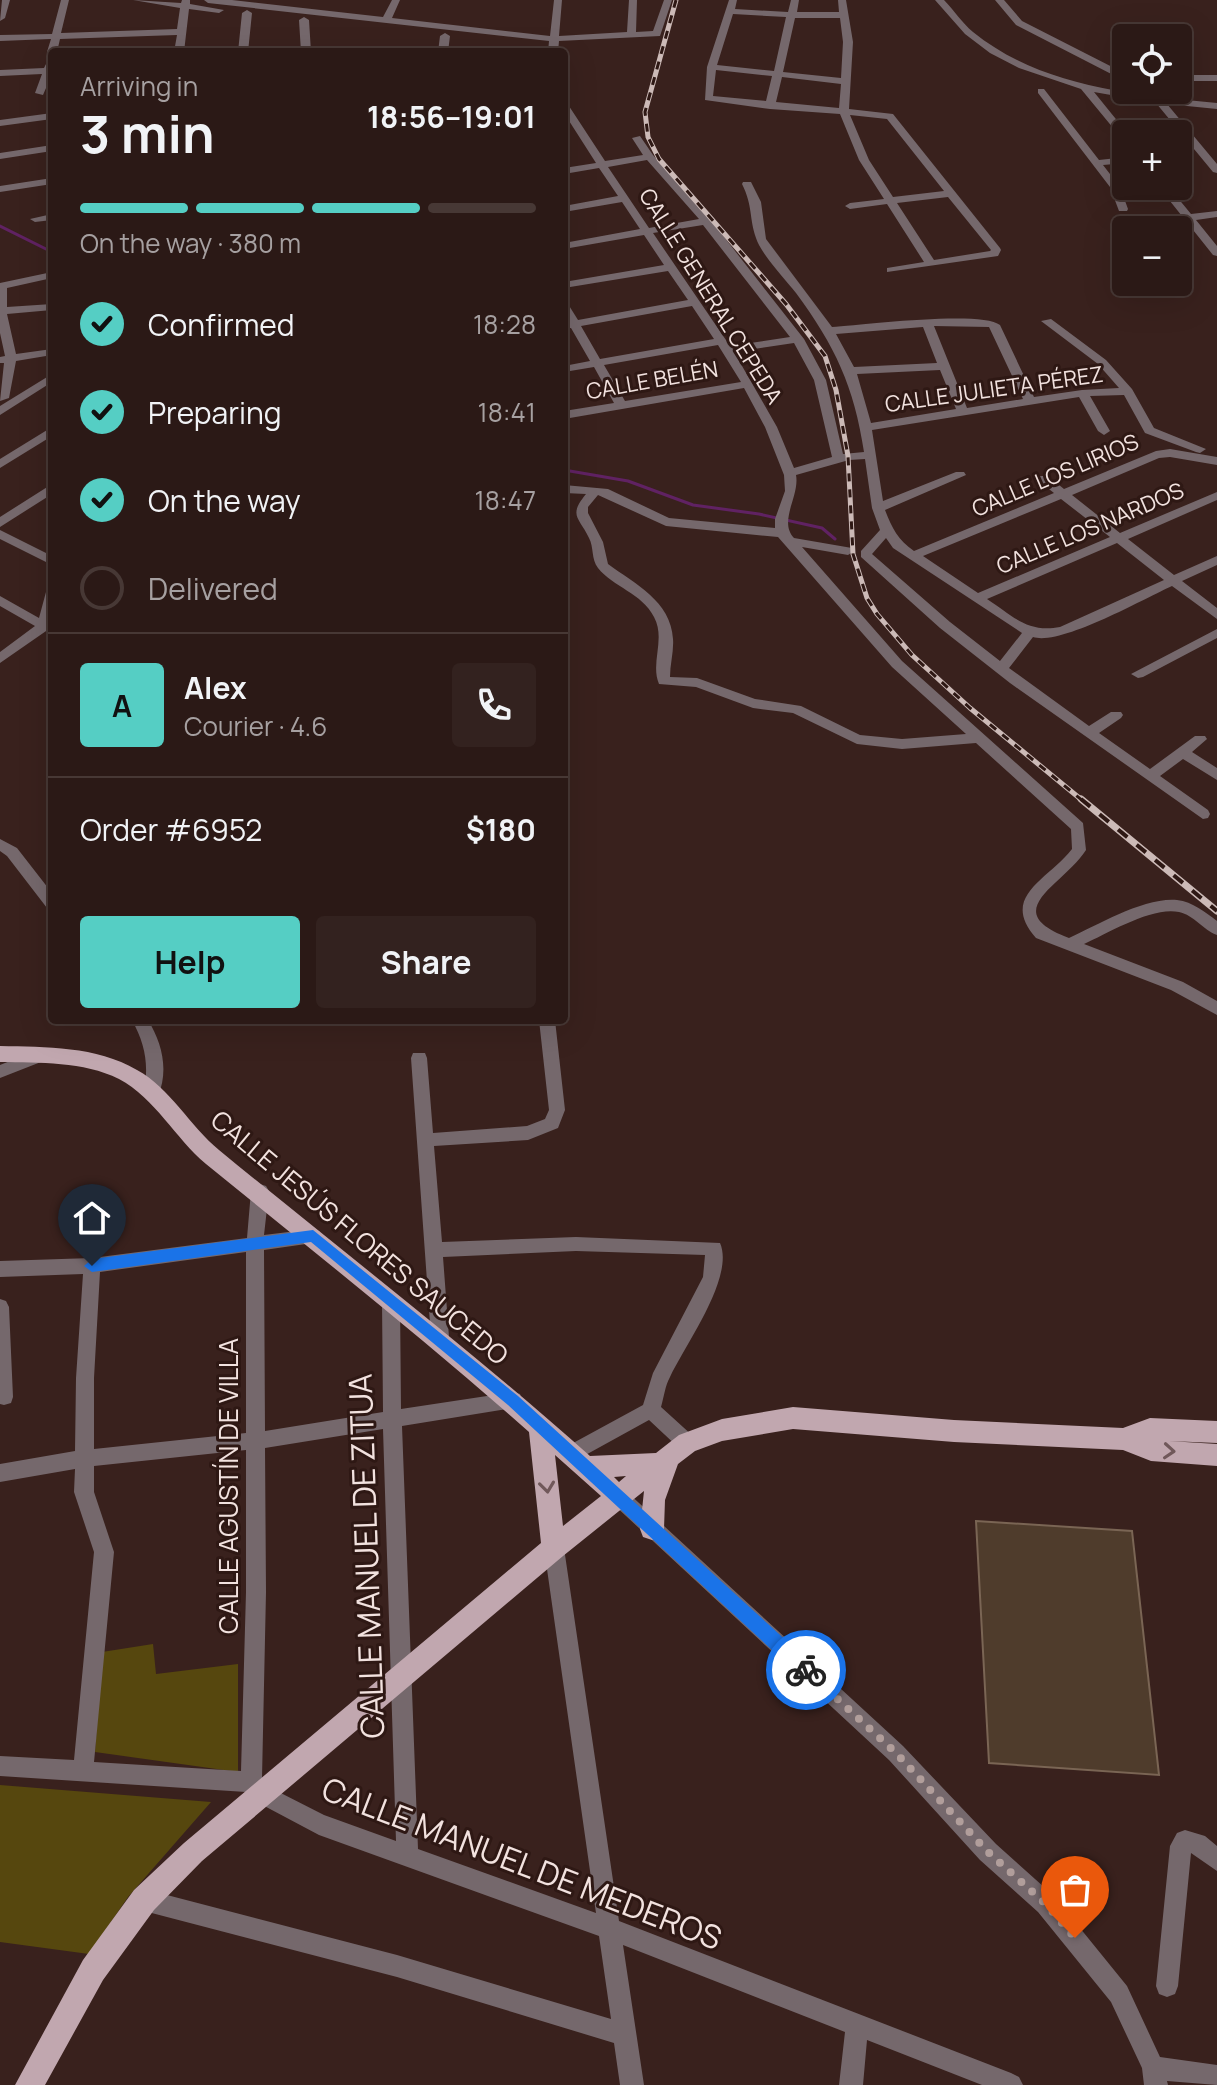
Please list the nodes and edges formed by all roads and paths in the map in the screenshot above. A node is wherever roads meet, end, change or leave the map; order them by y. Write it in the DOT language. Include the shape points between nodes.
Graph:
graph roads {
  1 [pos="6,0"];
  2 [pos="65,0"];
  3 [pos="137,0"];
  4 [pos="208,0"];
  5 [pos="337,0"];
  6 [pos="396,0"];
  7 [pos="558,0"];
  8 [pos="633,0"];
  9 [pos="668,0"];
  10 [pos="795,0"];
  11 [pos="842,0"];
  12 [pos="939,0"];
  13 [pos="999,0"];
  14 [pos="185,3"];
  15 [pos="732,5"];
  16 [pos="247,13"];
  17 [pos="330,15"];
  18 [pos="791,15"];
  19 [pos="844,15"];
  20 [pos="0,18"];
  21 [pos="304,20"];
  22 [pos="386,21"];
  23 [pos="180,32"];
  24 [pos="631,35"];
  25 [pos="55,36"];
  26 [pos="445,36"];
  27 [pos="0,38"];
  28 [pos="553,46"];
  29 [pos="53,48"];
  30 [pos="179,48"];
  31 [pos="243,48"];
  32 [pos="306,48"];
  33 [pos="444,48"];
  34 [pos="713,63"];
  35 [pos="778,70"];
  36 [pos="1112,70"];
  37 [pos="48,71"];
  38 [pos="0,73"];
  39 [pos="1049,75"];
  40 [pos="48,77"];
  41 [pos="844,77"];
  42 [pos="1192,78"];
  43 [pos="1217,78"];
  44 [pos="1112,79"];
  45 [pos="1080,85"];
  46 [pos="1041,91"];
  47 [pos="1112,91"];
  48 [pos="40,93"];
  49 [pos="1162,104"];
  50 [pos="1192,104"];
  51 [pos="770,106"];
  52 [pos="1217,106"];
  53 [pos="844,111"];
  54 [pos="568,114"];
  55 [pos="48,117"];
  56 [pos="1112,122"];
  57 [pos="0,123"];
  58 [pos="637,138"];
  59 [pos="48,149"];
  60 [pos="0,156"];
  61 [pos="649,157"];
  62 [pos="1112,161"];
  63 [pos="1095,163"];
  64 [pos="604,165"];
  65 [pos="568,170"];
  66 [pos="1217,170"];
  67 [pos="48,182"];
  68 [pos="747,184"];
  69 [pos="0,189"];
  70 [pos="953,193"];
  71 [pos="626,198"];
  72 [pos="1174,200"];
  73 [pos="891,202"];
  74 [pos="850,206"];
  75 [pos="568,208"];
  76 [pos="1123,209"];
  77 [pos="1217,214"];
  78 [pos="1186,216"];
  79 [pos="48,217"];
  80 [pos="1192,217"];
  81 [pos="35,219"];
  82 [pos="706,221"];
  83 [pos="1192,223"];
  84 [pos="647,231"];
  85 [pos="568,245"];
  86 [pos="1217,253"];
  87 [pos="931,264"];
  88 [pos="670,267"];
  89 [pos="891,270"];
  90 [pos="0,271"];
  91 [pos="48,276"];
  92 [pos="24,282"];
  93 [pos="568,284"];
  94 [pos="1,286"];
  95 [pos="695,302"];
  96 [pos="48,307"];
  97 [pos="0,311"];
  98 [pos="1047,321"];
  99 [pos="927,323"];
  100 [pos="570,325"];
  101 [pos="829,331"];
  102 [pos="798,339"];
  103 [pos="724,346"];
  104 [pos="48,353"];
  105 [pos="6,359"];
  106 [pos="596,363"];
  107 [pos="943,366"];
  108 [pos="568,368"];
  109 [pos="850,371"];
  110 [pos="48,380"];
  111 [pos="747,384"];
  112 [pos="1128,391"];
  113 [pos="1082,393"];
  114 [pos="1030,401"];
  115 [pos="1,402"];
  116 [pos="621,405"];
  117 [pos="962,411"];
  118 [pos="568,414"];
  119 [pos="866,427"];
  120 [pos="1104,431"];
  121 [pos="48,434"];
  122 [pos="870,455"];
  123 [pos="1217,455"];
  124 [pos="838,459"];
  125 [pos="1217,461"];
  126 [pos="0,464"];
  127 [pos="790,473"];
  128 [pos="960,475"];
  129 [pos="1044,479"];
  130 [pos="568,489"];
  131 [pos="48,491"];
  132 [pos="595,491"];
  133 [pos="1062,494"];
  134 [pos="1217,496"];
  135 [pos="878,508"];
  136 [pos="0,523"];
  137 [pos="785,528"];
  138 [pos="886,530"];
  139 [pos="0,534"];
  140 [pos="1117,537"];
  141 [pos="856,552"];
  142 [pos="913,556"];
  143 [pos="48,559"];
  144 [pos="1217,560"];
  145 [pos="1172,579"];
  146 [pos="979,597"];
  147 [pos="0,600"];
  148 [pos="48,609"];
  149 [pos="1217,615"];
  150 [pos="44,626"];
  151 [pos="1030,632"];
  152 [pos="1217,633"];
  153 [pos="0,659"];
  154 [pos="1001,669"];
  155 [pos="1138,674"];
  156 [pos="1116,715"];
  157 [pos="1089,733"];
  158 [pos="979,738"];
  159 [pos="1200,739"];
  160 [pos="1183,753"];
  161 [pos="1217,775"];
  162 [pos="1150,777"];
  163 [pos="1203,814"];
  164 [pos="6,848"];
  165 [pos="48,899"];
  166 [pos="1217,929"];
  167 [pos="1067,946"];
  168 [pos="1217,1009"];
  169 [pos="142,1024"];
  170 [pos="547,1024"];
  171 [pos="0,1054"];
  172 [pos="40,1055"];
  173 [pos="419,1058"];
  174 [pos="0,1072"];
  175 [pos="152,1091"];
  176 [pos="427,1140"];
  177 [pos="260,1191"];
  178 [pos="313,1236"];
  179 [pos="255,1243"];
  180 [pos="433,1250"];
  181 [pos="92,1266"];
  182 [pos="0,1269"];
  183 [pos="391,1301"];
  184 [pos="0,1307"];
  185 [pos="440,1337"];
  186 [pos="4,1397"];
  187 [pos="513,1400"];
  188 [pos="651,1410"];
  189 [pos="391,1421"];
  190 [pos="540,1426"];
  191 [pos="1217,1440"];
  192 [pos="254,1441"];
  193 [pos="673,1455"];
  194 [pos="82,1459"];
  195 [pos="578,1460"];
  196 [pos="0,1473"];
  197 [pos="619,1497"];
  198 [pos="652,1529"];
  199 [pos="554,1548"];
  200 [pos="404,1674"];
  201 [pos="0,1766"];
  202 [pos="83,1772"];
  203 [pos="256,1788"];
  204 [pos="407,1857"];
  205 [pos="1217,1860"];
  206 [pos="144,1900"];
  207 [pos="611,1929"];
  208 [pos="1167,1986"];
  209 [pos="857,2025"];
  210 [pos="626,2035"];
  211 [pos="1154,2076"];
  212 [pos="1217,2077"];
  213 [pos="29,2085"];
  214 [pos="632,2085"];
  215 [pos="851,2085"];
  216 [pos="1011,2085"];
  1 -- 20 [label="street"];
  2 -- 25 [label="street"];
  3 -- 14 [label="street"];
  4 -- 17 [label="street"];
  5 -- 17 [label="street"];
  6 -- 22 [label="street"];
  7 -- 28 [label="street"];
  8 -- 24 [label="street"];
  9 -- 24 [label="street" via="657,34"];
  10 -- 18 [label="street"];
  11 -- 19 [label="street"];
  12 -- 39 [label="street" via="991,49"];
  13 -- 36 [label="street" via="1019,23"];
  14 -- 16 [label="street"];
  14 -- 23 [label="street"];
  15 -- 18 [label="street"];
  15 -- 34 [label="street"];
  16 -- 21 [label="street"];
  16 -- 31 [label="street"];
  17 -- 22 [label="street"];
  18 -- 19 [label="street"];
  18 -- 35 [label="street"];
  19 -- 41 [label="street"];
  21 -- 26 [label="street"];
  21 -- 32 [label="street"];
  22 -- 28 [label="street"];
  23 -- 25 [label="street"];
  23 -- 30 [label="street"];
  24 -- 28 [label="street" via="591,35"];
  25 -- 27 [label="street"];
  25 -- 29 [label="street"];
  26 -- 28 [label="street"];
  26 -- 33 [label="street"];
  34 -- 35 [label="street"];
  34 -- 51 [label="street" via="708,98"];
  35 -- 41 [label="street"];
  35 -- 51 [label="street"];
  37 -- 38 [label="street"];
  39 -- 45 [label="street"];
  39 -- 46 [label="street"];
  40 -- 48 [label="street"];
  41 -- 53 [label="street"];
  42 -- 43 [label="street"];
  44 -- 45 [label="street"];
  45 -- 46 [label="street"];
  45 -- 47 [label="street"];
  45 -- 56 [label="street"];
  46 -- 63 [label="street"];
  49 -- 66 [label="street"];
  50 -- 52 [label="street"];
  51 -- 53 [label="street"];
  53 -- 70 [label="street" via="890,116"];
  53 -- 73 [label="street" via="864,160"];
  54 -- 64 [label="street, CALLE GENERAL CEPEDA" via="577,134"];
  55 -- 57 [label="street"];
  58 -- 61 [label="street"];
  59 -- 60 [label="street"];
  61 -- 64 [label="street"];
  61 -- 82 [label="street"];
  62 -- 63 [label="street"];
  63 -- 76 [label="street" via="1115,187"];
  64 -- 65 [label="street"];
  64 -- 71 [label="street, CALLE GENERAL CEPEDA"];
  67 -- 69 [label="street"];
  68 -- 101 [label="street" via="756,202 760,234"];
  70 -- 73 [label="street"];
  70 -- 87 [label="street" via="996,250"];
  71 -- 75 [label="street"];
  71 -- 84 [label="street, CALLE GENERAL CEPEDA"];
  72 -- 78 [label="street"];
  73 -- 74 [label="street"];
  73 -- 87 [label="street"];
  77 -- 80 [label="street"];
  79 -- 81 [label="street"];
  82 -- 84 [label="street"];
  82 -- 102 [label="street"];
  83 -- 86 [label="street"];
  84 -- 85 [label="street"];
  84 -- 88 [label="street, CALLE GENERAL CEPEDA"];
  87 -- 89 [label="street"];
  88 -- 93 [label="street"];
  88 -- 95 [label="street, CALLE GENERAL CEPEDA"];
  90 -- 92 [label="street"];
  91 -- 92 [label="street"];
  92 -- 94 [label="street"];
  94 -- 97 [label="street"];
  95 -- 100 [label="street"];
  95 -- 103 [label="street, CALLE GENERAL CEPEDA"];
  96 -- 97 [label="street"];
  97 -- 105 [label="street"];
  98 -- 112 [label="street" via="1102,362"];
  99 -- 101 [label="street"];
  99 -- 107 [label="street"];
  99 -- 114 [label="street" via="994,325"];
  100 -- 106 [label="street"];
  101 -- 109 [label="street"];
  102 -- 103 [label="street"];
  102 -- 124 [label="street" via="820,380"];
  103 -- 106 [label="street"];
  103 -- 111 [label="street, CALLE GENERAL CEPEDA"];
  104 -- 105 [label="street"];
  105 -- 115 [label="street"];
  106 -- 108 [label="street"];
  106 -- 116 [label="street"];
  107 -- 109 [label="street"];
  107 -- 117 [label="street"];
  109 -- 119 [label="street"];
  110 -- 115 [label="street"];
  111 -- 116 [label="street, CALLE BELÉN"];
  111 -- 127 [label="street, CALLE GENERAL CEPEDA"];
  112 -- 113 [label="street, CALLE JULIETA PÉREZ"];
  112 -- 123 [label="street" via="1149,430"];
  113 -- 114 [label="street, CALLE JULIETA PÉREZ"];
  113 -- 120 [label="street"];
  114 -- 117 [label="street, CALLE JULIETA PÉREZ"];
  116 -- 118 [label="street, CALLE BELÉN"];
  117 -- 119 [label="street, CALLE JULIETA PÉREZ"];
  119 -- 122 [label="street"];
  121 -- 126 [label="street"];
  122 -- 124 [label="street"];
  122 -- 135 [label="street"];
  124 -- 127 [label="street"];
  125 -- 133 [label="street, CALLE LOS LIRIOS" via="1163,453"];
  127 -- 137 [label="street" via="793,494"];
  128 -- 135 [label="street"];
  129 -- 133 [label="street"];
  130 -- 132 [label="street"];
  131 -- 136 [label="street"];
  132 -- 137 [label="street" via="666,522"];
  132 -- 158 [label="street" via="582,507 583,520 604,567 646,597 663,622 664,681 697,683 753,703 796,709 857,739 902,744"];
  133 -- 140 [label="street"];
  133 -- 142 [label="street, CALLE LOS LIRIOS"];
  134 -- 140 [label="street, CALLE LOS NARDOS"];
  135 -- 138 [label="street"];
  137 -- 141 [label="street"];
  137 -- 158 [label="street" via="897,664"];
  138 -- 141 [label="street"];
  138 -- 142 [label="street"];
  139 -- 143 [label="street"];
  140 -- 145 [label="street"];
  140 -- 146 [label="street, CALLE LOS NARDOS"];
  141 -- 154 [label="street"];
  142 -- 146 [label="street"];
  144 -- 145 [label="street"];
  145 -- 149 [label="street"];
  145 -- 151 [label="street" via="1063,631"];
  146 -- 151 [label="street"];
  147 -- 150 [label="street"];
  148 -- 150 [label="street"];
  150 -- 153 [label="street"];
  151 -- 154 [label="street"];
  152 -- 155 [label="street"];
  154 -- 157 [label="street"];
  156 -- 157 [label="street"];
  157 -- 162 [label="street"];
  158 -- 167 [label="street" via="1080,833 1074,859 1026,909 1033,927"];
  159 -- 160 [label="street"];
  160 -- 161 [label="street"];
  160 -- 162 [label="street"];
  162 -- 163 [label="street"];
  164 -- 165 [label="street"];
  166 -- 167 [label="street" via="1178,906 1140,914"];
  167 -- 168 [label="street" via="1177,986"];
  169 -- 175 [label="street" via="157,1066"];
  170 -- 176 [label="street" via="557,1110 552,1123 528,1133"];
  171 -- 172 [label="main road, CALLE JESÚS FLORES SAUCEDO"];
  172 -- 174 [label="street"];
  172 -- 175 [label="main road, CALLE JESÚS FLORES SAUCEDO" via="112,1067"];
  173 -- 176 [label="street"];
  175 -- 177 [label="main road, CALLE JESÚS FLORES SAUCEDO" via="210,1155"];
  176 -- 180 [label="street"];
  177 -- 178 [label="main road, CALLE JESÚS FLORES SAUCEDO"];
  177 -- 179 [label="street, CALLE AGUSTÍN DE VILLA"];
  178 -- 179 [label="street"];
  178 -- 183 [label="main road, CALLE JESÚS FLORES SAUCEDO"];
  179 -- 181 [label="street"];
  179 -- 192 [label="street, CALLE AGUSTÍN DE VILLA"];
  180 -- 185 [label="street"];
  180 -- 188 [label="street" via="576,1244 714,1248 712,1278 659,1379"];
  181 -- 182 [label="street"];
  181 -- 194 [label="street"];
  183 -- 185 [label="main road, CALLE JESÚS FLORES SAUCEDO"];
  183 -- 189 [label="street, CALLE MANUEL DE ZITUA"];
  184 -- 186 [label="street"];
  185 -- 187 [label="main road, CALLE JESÚS FLORES SAUCEDO"];
  187 -- 189 [label="street"];
  187 -- 190 [label="main road, CALLE JESÚS FLORES SAUCEDO"];
  188 -- 193 [label="street"];
  188 -- 195 [label="street"];
  189 -- 192 [label="street"];
  189 -- 200 [label="street, CALLE MANUEL DE ZITUA"];
  190 -- 195 [label="main road, CALLE JESÚS FLORES SAUCEDO"];
  190 -- 199 [label="main road, one-way"];
  191 -- 193 [label="main road" via="1151,1450 1123,1439 793,1418 722,1430"];
  192 -- 194 [label="street"];
  192 -- 203 [label="street, CALLE AGUSTÍN DE VILLA"];
  193 -- 195 [label="main road"];
  193 -- 197 [label="main road"];
  193 -- 198 [label="main road" via="653,1500"];
  194 -- 196 [label="street"];
  194 -- 202 [label="street" via="87,1506 104,1552"];
  195 -- 197 [label="main road, CALLE JESÚS FLORES SAUCEDO"];
  197 -- 198 [label="street"];
  197 -- 199 [label="main road"];
  198 -- 211 [label="street" via="896,1753 988,1852 1046,1904 1119,1994"];
  199 -- 200 [label="main road"];
  199 -- 207 [label="street"];
  200 -- 203 [label="main road"];
  200 -- 204 [label="street, CALLE MANUEL DE ZITUA"];
  201 -- 202 [label="street, CALLE MANUEL DE MEDEROS"];
  202 -- 203 [label="street, CALLE MANUEL DE MEDEROS"];
  203 -- 204 [label="street, CALLE MANUEL DE MEDEROS" via="319,1824"];
  203 -- 206 [label="main road"];
  204 -- 207 [label="street, CALLE MANUEL DE MEDEROS"];
  205 -- 208 [label="street" via="1191,1841 1181,1846"];
  206 -- 210 [label="street" via="397,1966"];
  206 -- 213 [label="main road" via="93,1970"];
  207 -- 209 [label="street, CALLE MANUEL DE MEDEROS"];
  207 -- 210 [label="street"];
  209 -- 215 [label="street"];
  209 -- 216 [label="street, CALLE MANUEL DE MEDEROS"];
  210 -- 214 [label="street"];
  211 -- 212 [label="street"];
}
